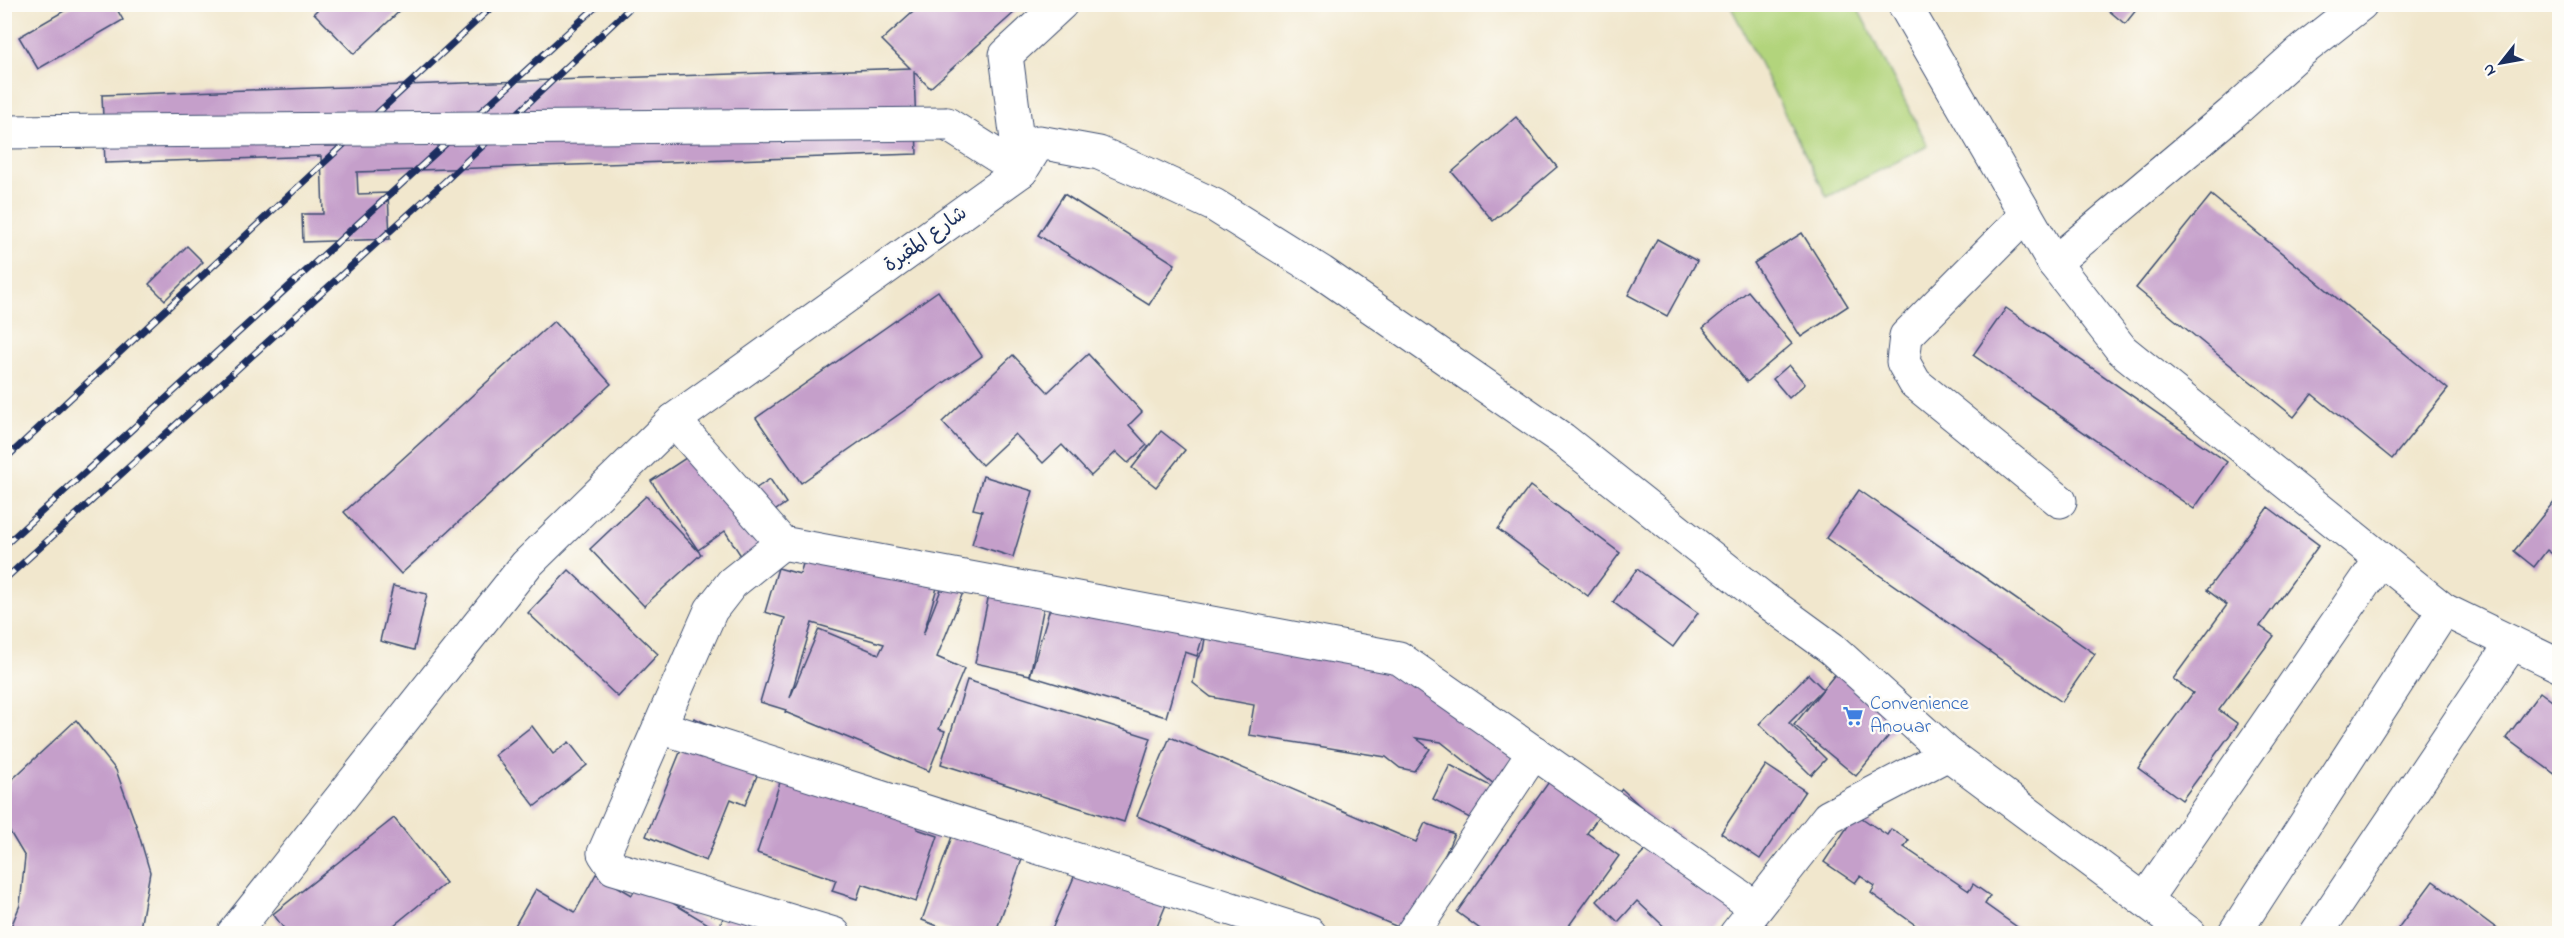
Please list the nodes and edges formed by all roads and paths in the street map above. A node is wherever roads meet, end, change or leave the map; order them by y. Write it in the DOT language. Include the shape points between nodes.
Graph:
graph roads {
  1 [pos="1061,4"];
  2 [pos="1904,4"];
  3 [pos="2361,4"];
  4 [pos="4,132"];
  5 [pos="1021,171"];
  6 [pos="2026,216"];
  7 [pos="2054,263"];
  8 [pos="674,420"];
  9 [pos="2060,501"];
  10 [pos="782,543"];
  11 [pos="2381,559"];
  12 [pos="2444,610"];
  13 [pos="2512,643"];
  14 [pos="2559,666"];
  15 [pos="660,726"];
  16 [pos="1534,752"];
  17 [pos="1948,754"];
  18 [pos="2145,900"];
  19 [pos="1755,907"];
  20 [pos="233,933"];
  21 [pos="834,933"];
  22 [pos="1310,933"];
  23 [pos="1412,933"];
  24 [pos="1736,933"];
  25 [pos="2190,933"];
  26 [pos="2234,933"];
  27 [pos="2316,933"];
  1 -- 5 [label="street" via="1006,55"];
  2 -- 6 [label="street"];
  3 -- 7 [label="street"];
  4 -- 5 [label="street, bridge" via="947,124"];
  5 -- 8 [label="street, شارع المقبرة"];
  5 -- 17 [label="street" via="1039,142 1100,153 1214,206 1321,272 1562,439 1830,648"];
  6 -- 7 [label="street"];
  6 -- 9 [label="street" via="1906,336 1903,362 1915,383"];
  7 -- 11 [label="street" via="2122,350"];
  8 -- 10 [label="street"];
  8 -- 20 [label="street, شارع المقبرة" via="526,565"];
  10 -- 15 [label="street" via="732,583 711,609"];
  10 -- 16 [label="street" via="1399,658"];
  11 -- 12 [label="street"];
  11 -- 18 [label="street"];
  12 -- 13 [label="street"];
  12 -- 26 [label="street"];
  13 -- 14 [label="street"];
  13 -- 27 [label="street"];
  15 -- 21 [label="street" via="605,848 609,865"];
  15 -- 22 [label="street"];
  16 -- 19 [label="street"];
  16 -- 23 [label="street"];
  17 -- 18 [label="street"];
  17 -- 19 [label="street" via="1828,817"];
  18 -- 25 [label="street"];
  19 -- 24 [label="street"];
}
